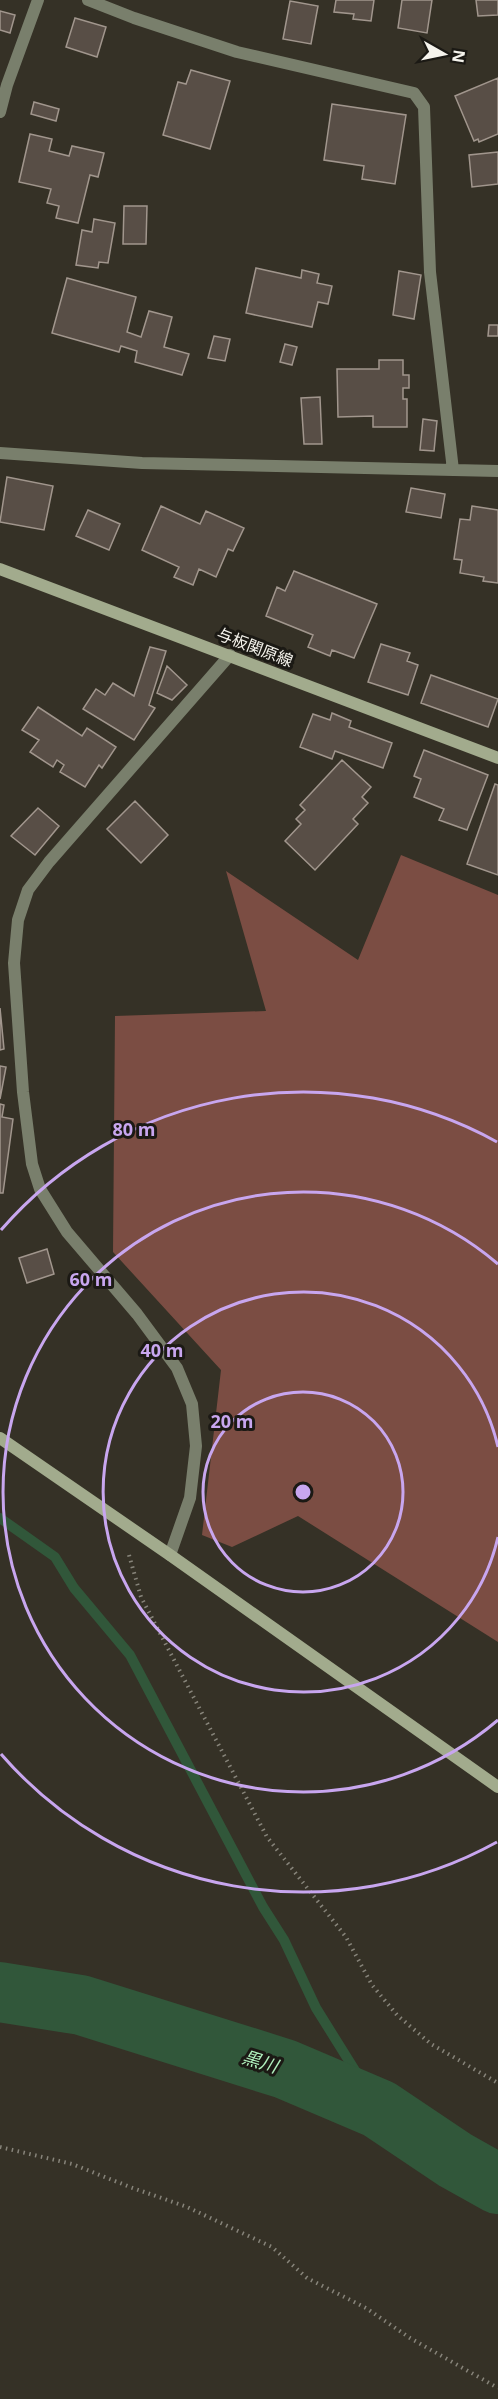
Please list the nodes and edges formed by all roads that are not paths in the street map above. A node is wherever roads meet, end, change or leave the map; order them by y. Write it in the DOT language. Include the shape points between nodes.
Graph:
graph roads {
  1 [pos="38,0"];
  2 [pos="88,0"];
  3 [pos="0,112"];
  4 [pos="0,453"];
  5 [pos="453,470"];
  6 [pos="498,471"];
  7 [pos="0,569"];
  8 [pos="230,655"];
  9 [pos="498,758"];
  10 [pos="0,1438"];
  11 [pos="170,1555"];
  12 [pos="498,1786"];
  1 -- 3 [label="street"];
  2 -- 5 [label="street" via="237,52 414,93 424,107 430,272"];
  4 -- 5 [label="street" via="142,463"];
  5 -- 6 [label="street"];
  7 -- 8 [label="street, 与板関原線"];
  8 -- 9 [label="street, 与板関原線"];
  8 -- 11 [label="street" via="28,890 18,920 14,963 32,1164 40,1189 68,1232 177,1368 192,1404 196,1446 190,1498"];
  10 -- 11 [label="street"];
  11 -- 12 [label="street"];
}
